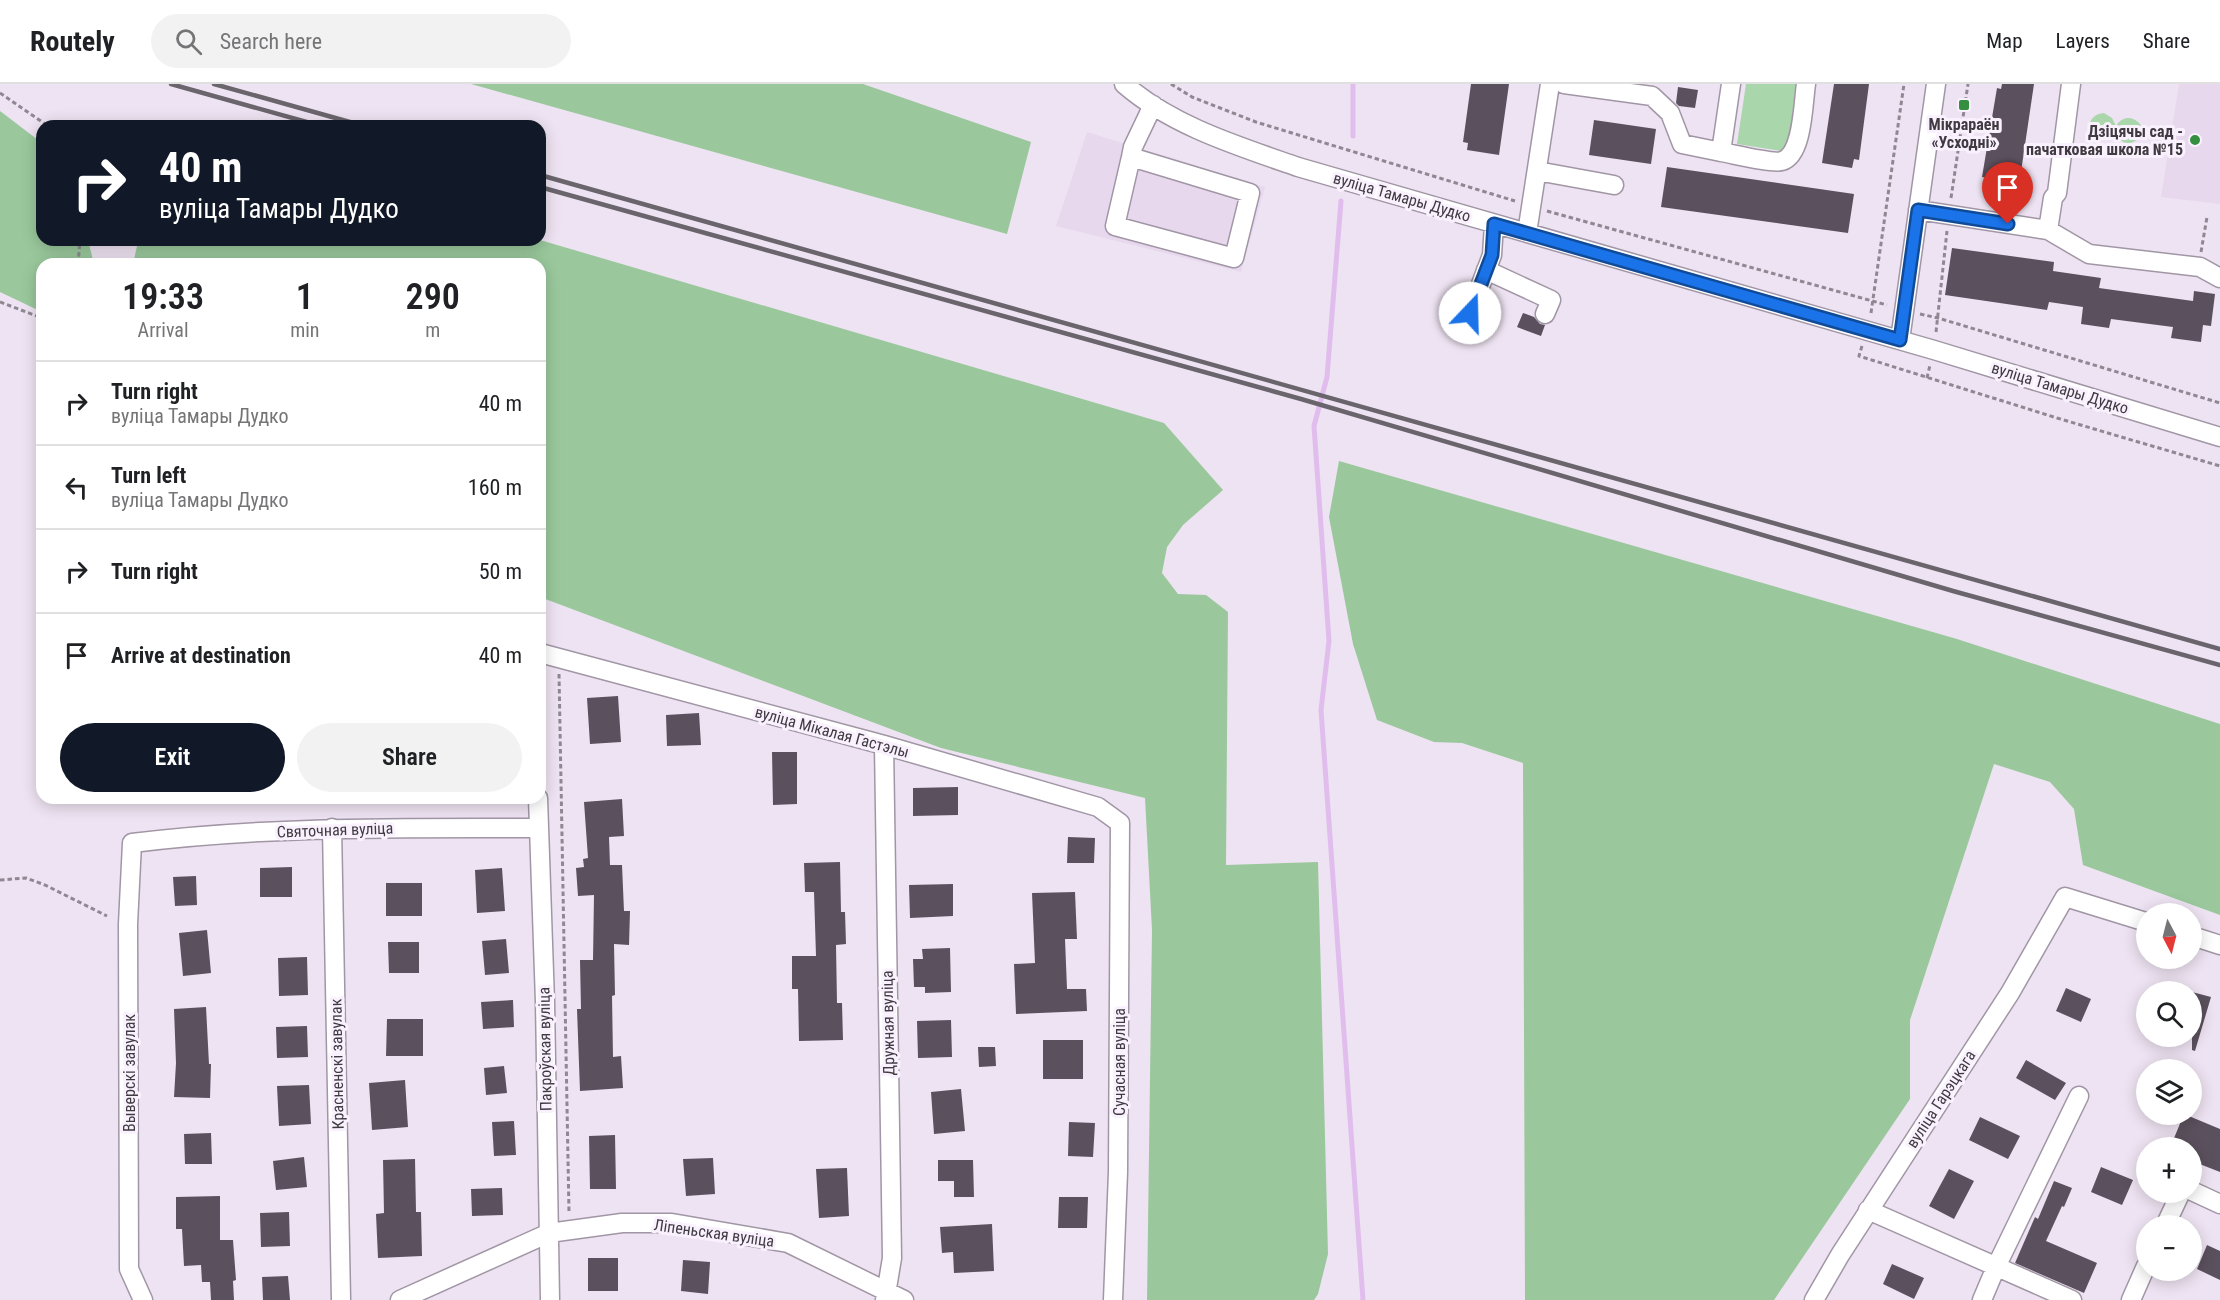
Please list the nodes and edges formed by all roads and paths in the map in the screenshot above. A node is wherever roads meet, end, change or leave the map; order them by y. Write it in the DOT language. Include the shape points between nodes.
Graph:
graph roads {
  1 [pos="1124,84"];
  2 [pos="1171,84"];
  3 [pos="1550,84"];
  4 [pos="1564,84"];
  5 [pos="1731,84"];
  6 [pos="1806,84"];
  7 [pos="1904,84"];
  8 [pos="1936,84"];
  9 [pos="2070,84"];
  10 [pos="0,93"];
  11 [pos="1153,105"];
  12 [pos="39,120"];
  13 [pos="1721,152"];
  14 [pos="1131,157"];
  15 [pos="1537,171"];
  16 [pos="1614,185"];
  17 [pos="1531,206"];
  18 [pos="1918,210"];
  19 [pos="2207,217"];
  20 [pos="1494,224"];
  21 [pos="2048,230"];
  22 [pos="1527,233"];
  23 [pos="2200,258"];
  24 [pos="1486,270"];
  25 [pos="2220,278"];
  26 [pos="1874,301"];
  27 [pos="0,302"];
  28 [pos="1904,312"];
  29 [pos="1470,313"];
  30 [pos="1545,314"];
  31 [pos="36,316"];
  32 [pos="1867,331"];
  33 [pos="1900,340"];
  34 [pos="2220,403"];
  35 [pos="2220,437"];
  36 [pos="2220,466"];
  37 [pos="546,655"];
  38 [pos="559,658"];
  39 [pos="884,745"];
  40 [pos="538,804"];
  41 [pos="1120,823"];
  42 [pos="332,828"];
  43 [pos="539,828"];
  44 [pos="132,843"];
  45 [pos="0,880"];
  46 [pos="107,916"];
  47 [pos="2136,919"];
  48 [pos="2202,939"];
  49 [pos="2220,945"];
  50 [pos="2079,1096"];
  51 [pos="2202,1196"];
  52 [pos="2220,1204"];
  53 [pos="1868,1210"];
  54 [pos="569,1230"];
  55 [pos="549,1233"];
  56 [pos="1996,1267"];
  57 [pos="2139,1281"];
  58 [pos="886,1296"];
  59 [pos="143,1300"];
  60 [pos="341,1300"];
  61 [pos="400,1300"];
  62 [pos="550,1300"];
  63 [pos="904,1300"];
  64 [pos="1113,1300"];
  65 [pos="1814,1300"];
  66 [pos="1982,1300"];
  67 [pos="2072,1300"];
  68 [pos="2131,1300"];
  1 -- 11 [label="street, вуліца Тамары Дудко"];
  2 -- 17 [label="path" via="1192,98 1256,122"];
  3 -- 15 [label="street"];
  4 -- 13 [label="street" via="1652,96 1670,113 1682,144"];
  5 -- 13 [label="street"];
  6 -- 13 [label="street" via="1797,147 1791,157 1780,162"];
  7 -- 26 [label="path"];
  8 -- 18 [label="street"];
  9 -- 21 [label="street" via="2057,193"];
  10 -- 12 [label="path"];
  11 -- 14 [label="street"];
  11 -- 20 [label="street, вуліца Тамары Дудко" via="1222,140 1298,167"];
  14 -- 14 [label="street" via="1115,226 1234,258 1250,193"];
  15 -- 16 [label="street"];
  15 -- 17 [label="street"];
  17 -- 22 [label="street"];
  17 -- 26 [label="path"];
  18 -- 21 [label="street"];
  18 -- 28 [label="street"];
  19 -- 23 [label="path"];
  20 -- 22 [label="street, вуліца Тамары Дудко"];
  20 -- 24 [label="street" via="1492,255"];
  21 -- 25 [label="street" via="2089,254 2200,267"];
  22 -- 32 [label="street, вуліца Тамары Дудко"];
  24 -- 29 [label="street"];
  24 -- 30 [label="street" via="1551,300"];
  26 -- 28 [label="path"];
  26 -- 32 [label="path"];
  27 -- 31 [label="path"];
  28 -- 33 [label="street"];
  28 -- 34 [label="path" via="1938,318"];
  32 -- 33 [label="street, вуліца Тамары Дудко"];
  32 -- 36 [label="path" via="1859,356"];
  33 -- 35 [label="street, вуліца Тамары Дудко"];
  37 -- 38 [label="street, вуліца Мікалая Гастэлы"];
  38 -- 39 [label="street, вуліца Мікалая Гастэлы"];
  38 -- 54 [label="path"];
  39 -- 41 [label="street, вуліца Мікалая Гастэлы" via="1098,807"];
  39 -- 58 [label="street, Дружная вуліца" via="892,1258"];
  40 -- 43 [label="street, Пакроўская вуліца"];
  41 -- 64 [label="street, Сучасная вуліца" via="1118,1172"];
  42 -- 43 [label="street, Святочная вуліца"];
  42 -- 44 [label="street, Святочная вуліца"];
  42 -- 60 [label="street, Красненскі завулак"];
  43 -- 55 [label="street, Пакроўская вуліца"];
  44 -- 59 [label="street, Выверскі завулак" via="128,924 129,1269"];
  45 -- 46 [label="path" via="26,878"];
  47 -- 53 [label="street, вуліца Гарэцкага" via="2065,897 2010,993"];
  48 -- 49 [label="street"];
  50 -- 56 [label="street"];
  51 -- 52 [label="street"];
  53 -- 56 [label="street"];
  53 -- 65 [label="street, вуліца Гарэцкага"];
  54 -- 55 [label="street, Ліпеньская вуліца"];
  54 -- 58 [label="street, Ліпеньская вуліца" via="622,1223 672,1223 788,1243"];
  55 -- 61 [label="street, Ліпеньская вуліца"];
  55 -- 62 [label="street, Пакроўская вуліца"];
  56 -- 66 [label="street"];
  56 -- 67 [label="street"];
  57 -- 68 [label="street"];
  58 -- 63 [label="street, Ліпеньская вуліца"];
}
